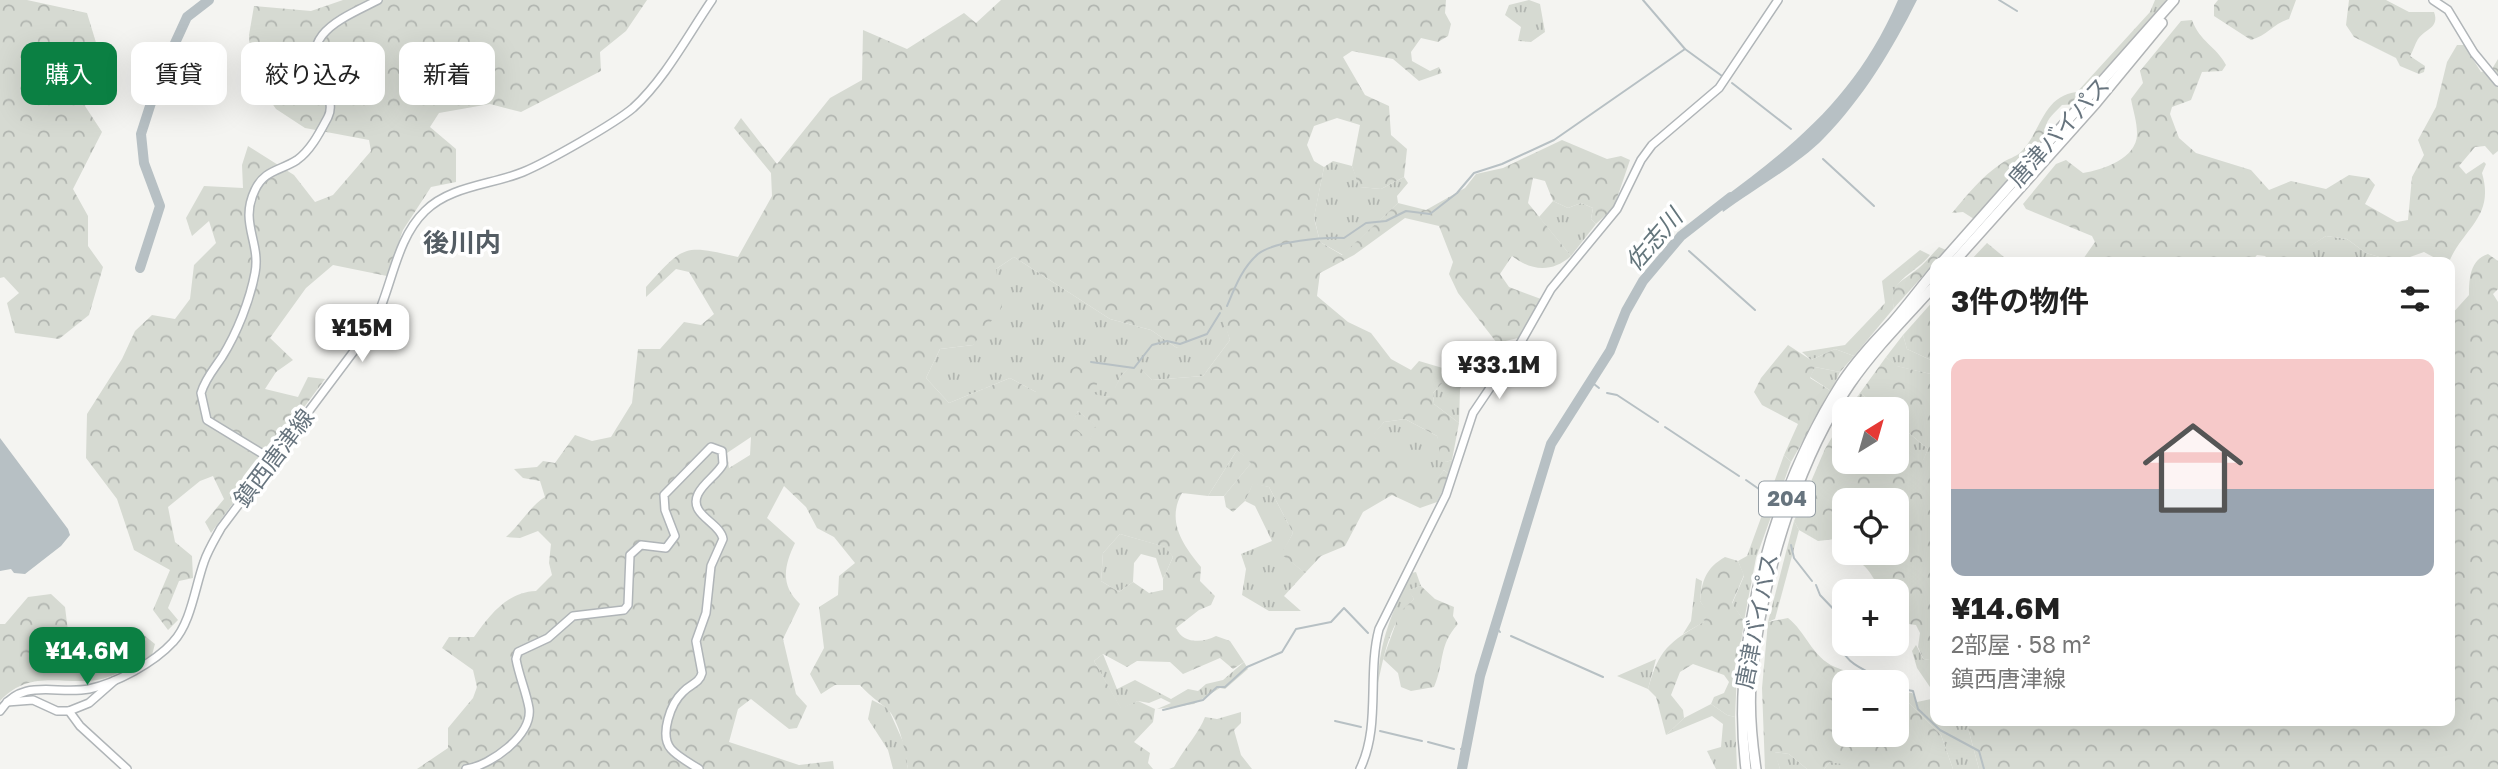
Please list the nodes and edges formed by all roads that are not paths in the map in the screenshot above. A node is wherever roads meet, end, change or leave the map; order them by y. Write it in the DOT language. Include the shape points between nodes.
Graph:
graph roads {
  1 [pos="378,0"];
  2 [pos="712,0"];
  3 [pos="1778,0"];
  4 [pos="2174,0"];
  5 [pos="2180,0"];
  6 [pos="2433,0"];
  7 [pos="2498,82"];
  8 [pos="1946,257"];
  9 [pos="1958,257"];
  10 [pos="1930,277"];
  11 [pos="1930,291"];
  12 [pos="274,457"];
  13 [pos="116,678"];
  14 [pos="7,702"];
  15 [pos="0,711"];
  16 [pos="69,711"];
  17 [pos="127,769"];
  18 [pos="466,769"];
  19 [pos="699,769"];
  20 [pos="1360,769"];
  21 [pos="1746,769"];
  22 [pos="1756,769"];
  1 -- 12 [label="street" via="335,22 317,44 315,66 330,113 305,153 270,172 254,192 248,224 257,257 255,274 240,319 201,393 207,420"];
  2 -- 12 [label="street, 鎮西唐津線" via="632,109 523,172 451,194 423,212 405,240 386,300 369,331"];
  3 -- 20 [label="street" via="1719,88 1641,159 1617,209 1563,272 1473,413 1446,495 1379,629 1370,739"];
  4 -- 8 [label="highway, 唐津バイパス"];
  5 -- 9 [label="highway, 唐津バイパス" via="2096,103"];
  6 -- 7 [label="street" via="2448,10 2473,53"];
  10 -- 21 [label="highway, 唐津バイパス / 204" via="1843,382 1790,489 1768,554 1749,638 1742,697"];
  11 -- 22 [label="highway, 唐津バイパス / 204" via="1850,384 1796,494 1771,577 1755,655 1750,699"];
  12 -- 13 [label="street, 鎮西唐津線" via="210,548 177,638 148,662"];
  13 -- 14 [label="street, 鎮西唐津線" via="87,689 26,690"];
  13 -- 16 [label="street" via="89,704"];
  14 -- 15 [label="street"];
  14 -- 16 [label="street" via="33,700 57,711"];
  16 -- 17 [label="street"];
  18 -- 19 [label="street" via="499,757 528,719 518,652 548,638 573,616 624,610 628,605 630,555 640,545 666,548 673,542 676,536 664,495 711,447 722,452 723,464 699,492 697,504 723,539 711,566 706,613 696,641 702,673 676,700 666,733 672,751"];
}
